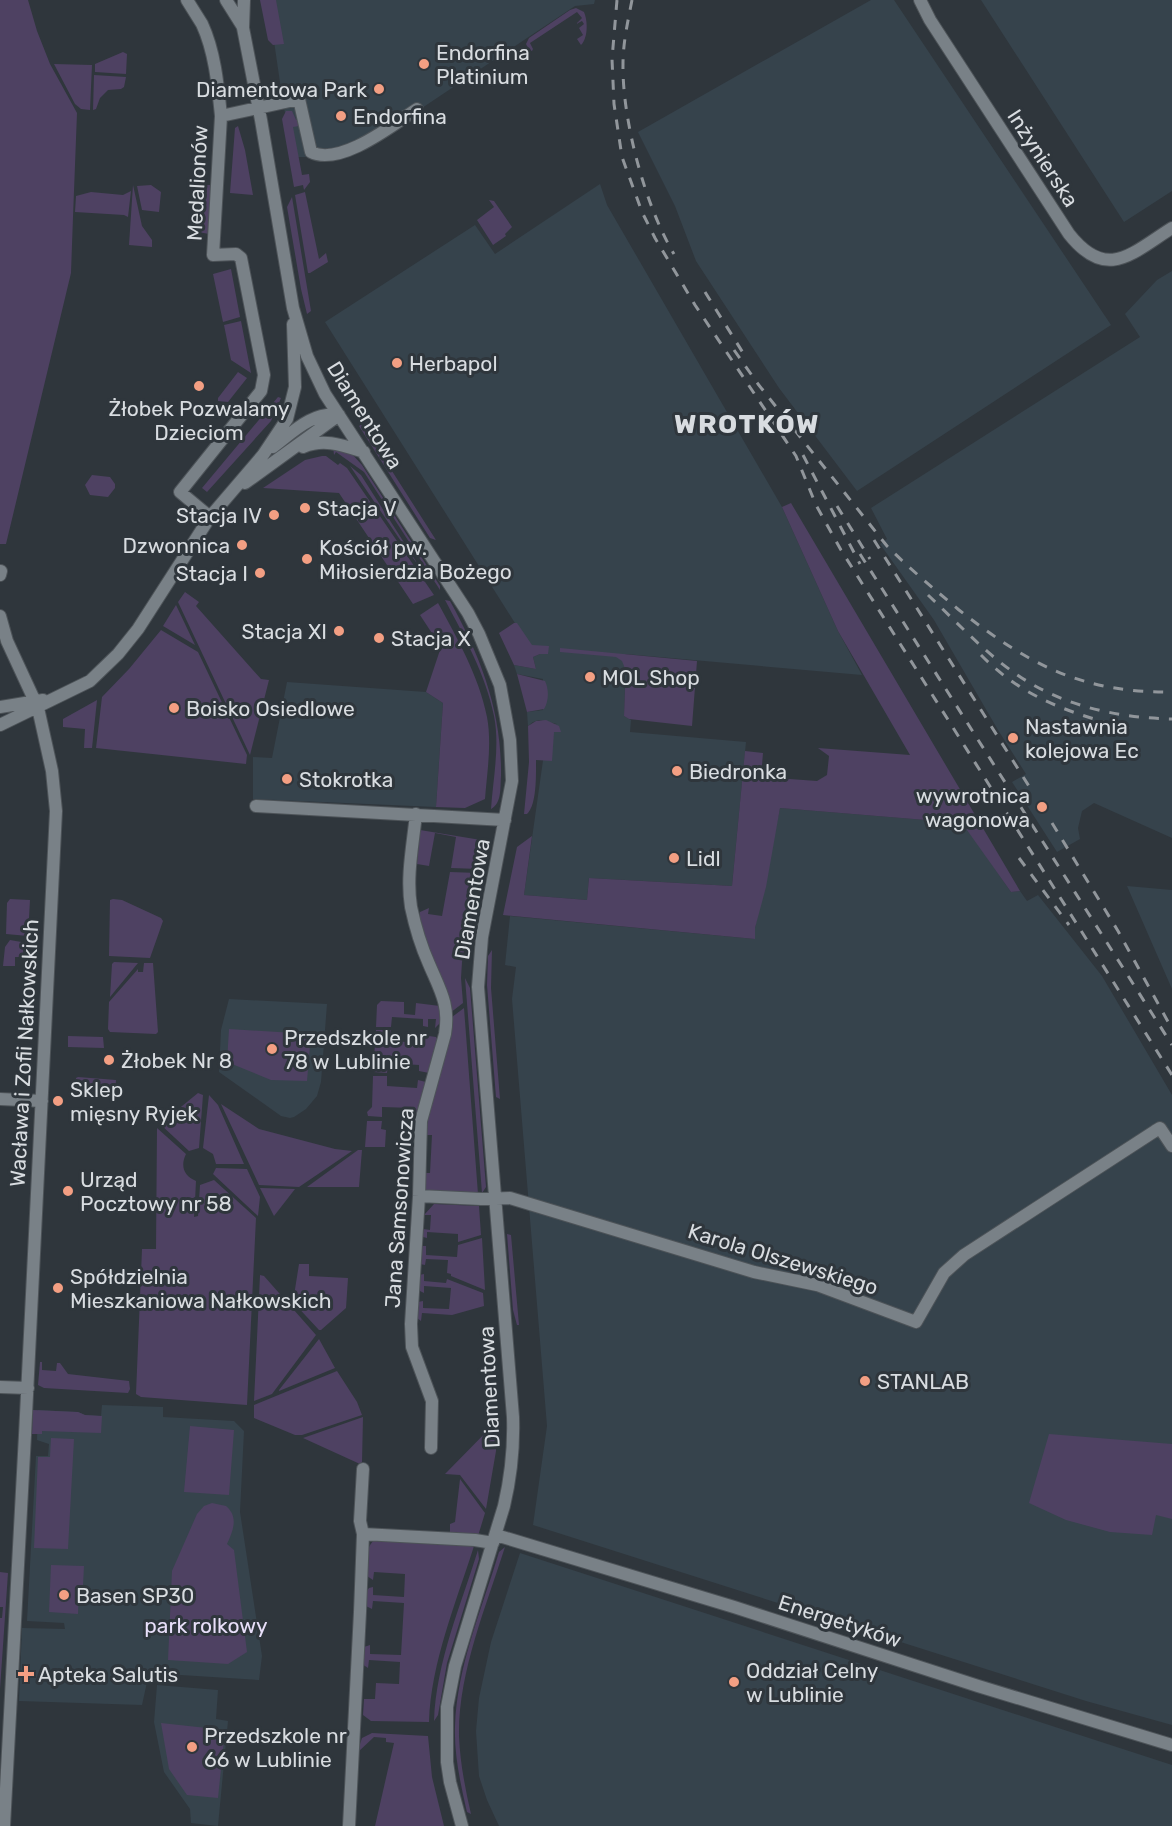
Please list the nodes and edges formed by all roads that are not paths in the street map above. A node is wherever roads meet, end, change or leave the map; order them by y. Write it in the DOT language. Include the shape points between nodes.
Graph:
graph roads {
  1 [pos="187,0"];
  2 [pos="226,0"];
  3 [pos="244,0"];
  4 [pos="920,0"];
  5 [pos="243,28"];
  6 [pos="259,108"];
  7 [pos="417,109"];
  8 [pos="221,116"];
  9 [pos="1172,228"];
  10 [pos="293,308"];
  11 [pos="339,415"];
  12 [pos="290,452"];
  13 [pos="364,452"];
  14 [pos="263,454"];
  15 [pos="229,494"];
  16 [pos="210,517"];
  17 [pos="0,616"];
  18 [pos="37,704"];
  19 [pos="0,707"];
  20 [pos="0,725"];
  21 [pos="256,807"];
  22 [pos="416,814"];
  23 [pos="506,820"];
  24 [pos="0,1099"];
  25 [pos="42,1101"];
  26 [pos="1172,1146"];
  27 [pos="419,1196"];
  28 [pos="495,1198"];
  29 [pos="0,1387"];
  30 [pos="28,1388"];
  31 [pos="431,1448"];
  32 [pos="363,1469"];
  33 [pos="363,1534"];
  34 [pos="494,1539"];
  35 [pos="5,1694"];
  36 [pos="1172,1745"];
  37 [pos="3,1826"];
  38 [pos="349,1826"];
  39 [pos="462,1826"];
  1 -- 8 [label="street, Medalionów" via="210,48"];
  2 -- 5 [label="street, Diamentowa"];
  3 -- 5 [label="street, Diamentowa"];
  4 -- 9 [label="street, Inżynierska" via="1069,234 1083,249 1096,258 1118,260"];
  5 -- 6 [label="street, Diamentowa"];
  6 -- 7 [label="street" via="299,99 311,152 317,155 351,150"];
  6 -- 8 [label="street"];
  6 -- 10 [label="street, Diamentowa"];
  8 -- 16 [label="street, Medalionów" via="213,255 236,254 241,258 264,384 180,492"];
  10 -- 11 [label="street, Diamentowa" via="313,372"];
  10 -- 14 [label="street" via="293,399 284,425"];
  11 -- 12 [label="street"];
  11 -- 13 [label="street, Diamentowa"];
  11 -- 14 [label="street" via="316,417"];
  12 -- 13 [label="street" via="325,441"];
  12 -- 15 [label="street"];
  13 -- 23 [label="street, Diamentowa" via="459,598 494,668 506,711 512,761"];
  14 -- 15 [label="street"];
  15 -- 16 [label="street"];
  16 -- 18 [label="street" via="144,621 118,654 90,681"];
  17 -- 18 [label="street, Wacława i Zofii Nałkowskich" via="7,641"];
  18 -- 19 [label="street"];
  18 -- 20 [label="street"];
  18 -- 25 [label="street, Wacława i Zofii Nałkowskich" via="52,771 56,811"];
  21 -- 22 [label="street"];
  22 -- 23 [label="street"];
  22 -- 27 [label="street, Jana Samsonowicza" via="411,905 445,1002 447,1020 421,1121"];
  23 -- 28 [label="street, Diamentowa" via="478,969"];
  24 -- 25 [label="street"];
  25 -- 30 [label="street, Wacława i Zofii Nałkowskich"];
  26 -- 28 [label="street, Karola Olszewskiego" via="1160,1128 964,1255 944,1273 916,1322 817,1285 754,1272 529,1202"];
  27 -- 28 [label="street"];
  27 -- 31 [label="street, Jana Samsonowicza" via="412,1347 432,1401"];
  28 -- 34 [label="street, Diamentowa" via="513,1432 508,1487"];
  29 -- 30 [label="street"];
  30 -- 35 [label="street, Wacława i Zofii Nałkowskich" via="15,1612"];
  32 -- 33 [label="street"];
  33 -- 34 [label="street, Energetyków"];
  33 -- 38 [label="street"];
  34 -- 36 [label="street, Energetyków" via="734,1607"];
  34 -- 39 [label="street, Diamentowa" via="455,1666 447,1707 447,1762"];
  35 -- 37 [label="street, Wacława i Zofii Nałkowskich"];
}
